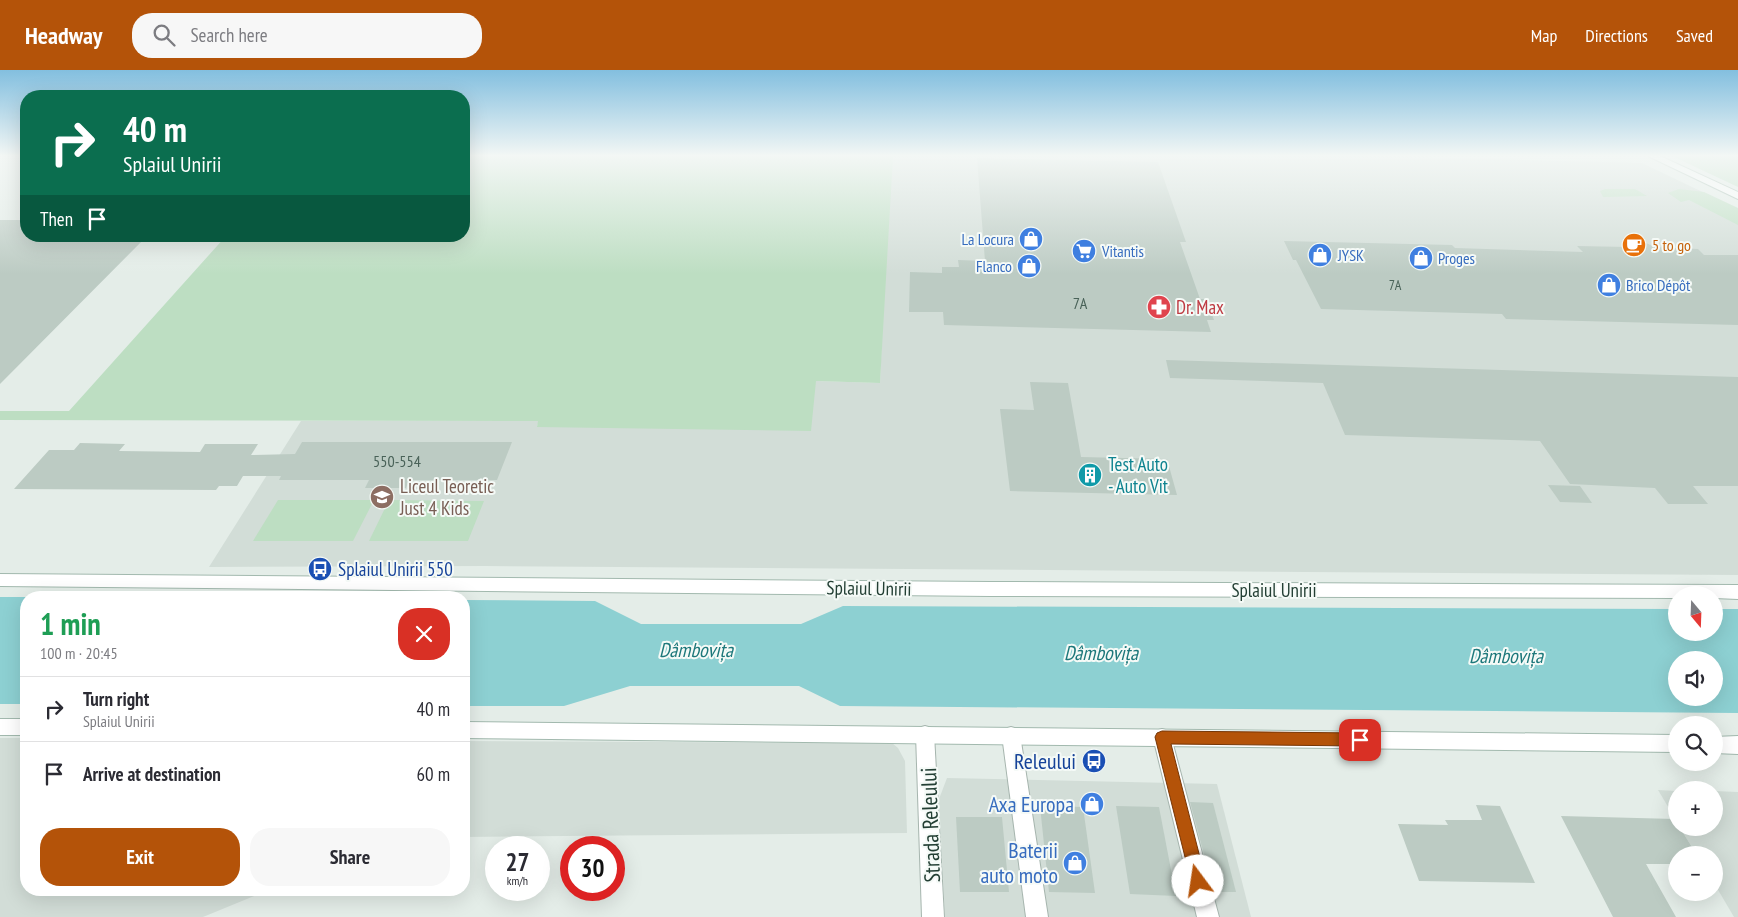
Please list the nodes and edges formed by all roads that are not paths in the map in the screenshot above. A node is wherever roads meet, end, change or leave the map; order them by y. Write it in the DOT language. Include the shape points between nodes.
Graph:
graph roads {
  1 [pos="0,580"];
  2 [pos="1738,592"];
  3 [pos="0,727"];
  4 [pos="20,727"];
  5 [pos="470,730"];
  6 [pos="925,734"];
  7 [pos="1011,735"];
  8 [pos="1162,737"];
  9 [pos="1668,744"];
  10 [pos="1723,745"];
  11 [pos="1738,745"];
  12 [pos="933,917"];
  13 [pos="1037,917"];
  14 [pos="1208,917"];
  1 -- 2 [label="main road, Splaiul Unirii"];
  3 -- 4 [label="main road"];
  5 -- 6 [label="main road"];
  6 -- 7 [label="main road"];
  6 -- 12 [label="main road, Strada Releului"];
  7 -- 8 [label="main road"];
  7 -- 13 [label="main road"];
  8 -- 9 [label="main road"];
  8 -- 14 [label="main road"];
  10 -- 11 [label="main road"];
}
